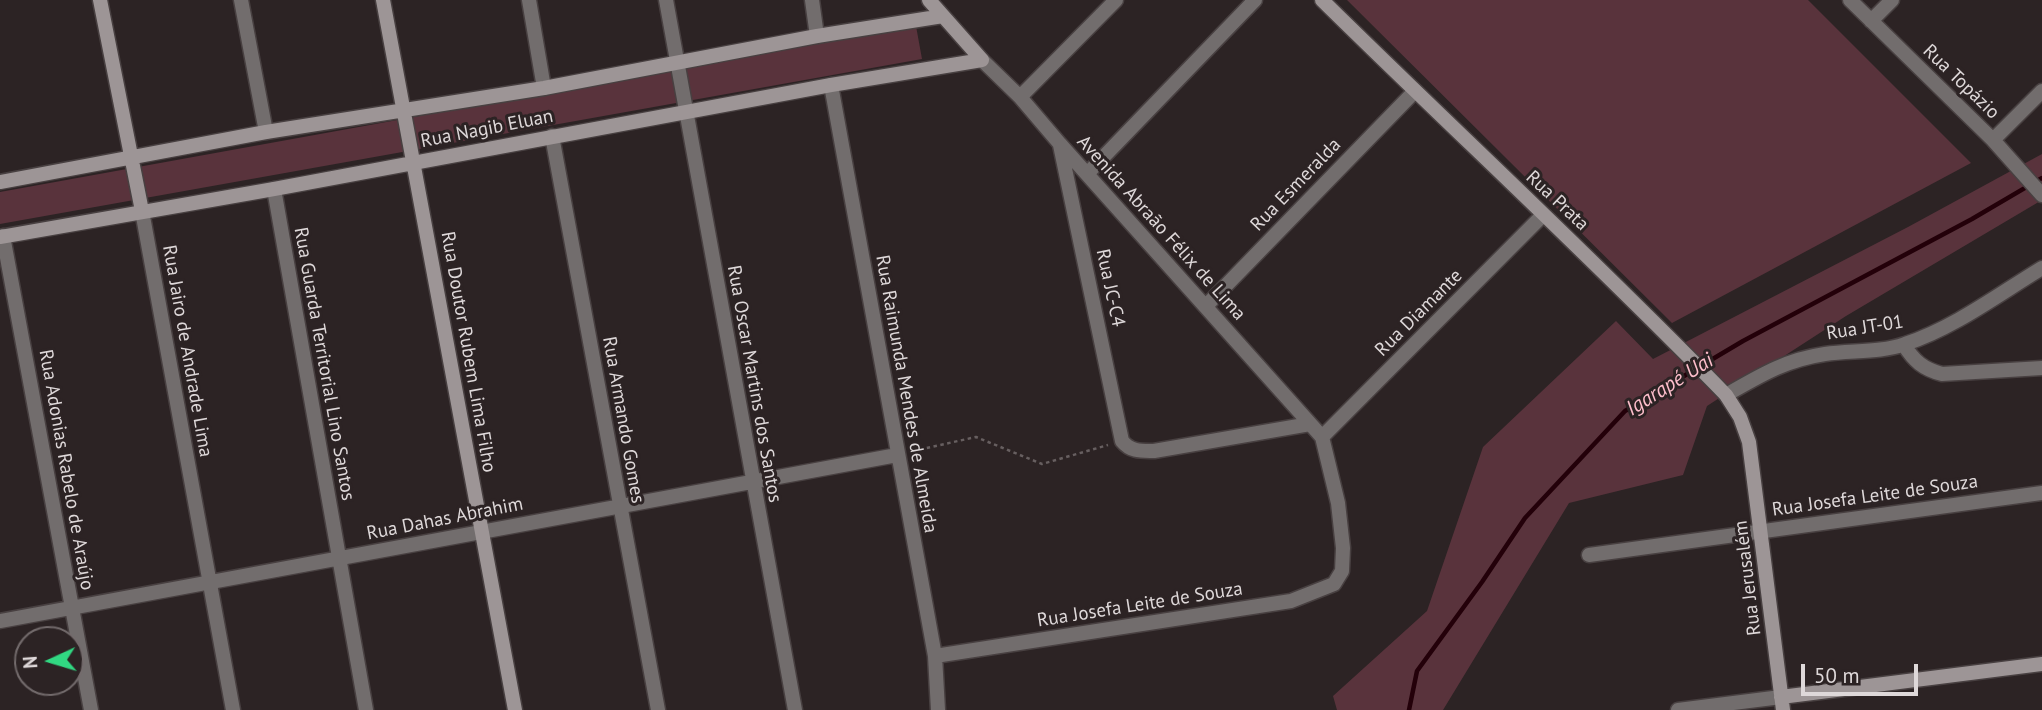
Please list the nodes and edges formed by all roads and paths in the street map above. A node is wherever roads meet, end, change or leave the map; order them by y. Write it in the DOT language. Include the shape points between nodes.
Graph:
graph roads {
  1 [pos="100,0"];
  2 [pos="241,0"];
  3 [pos="383,0"];
  4 [pos="529,0"];
  5 [pos="666,0"];
  6 [pos="811,0"];
  7 [pos="929,0"];
  8 [pos="1116,0"];
  9 [pos="1255,0"];
  10 [pos="1322,0"];
  11 [pos="1850,0"];
  12 [pos="1892,0"];
  13 [pos="943,16"];
  14 [pos="1871,21"];
  15 [pos="817,36"];
  16 [pos="982,60"];
  17 [pos="676,64"];
  18 [pos="831,85"];
  19 [pos="544,88"];
  20 [pos="1415,91"];
  21 [pos="2042,91"];
  22 [pos="1020,97"];
  23 [pos="404,111"];
  24 [pos="685,113"];
  25 [pos="266,132"];
  26 [pos="552,136"];
  27 [pos="1993,139"];
  28 [pos="1060,144"];
  29 [pos="130,156"];
  30 [pos="414,162"];
  31 [pos="1087,174"];
  32 [pos="0,182"];
  33 [pos="274,189"];
  34 [pos="2042,195"];
  35 [pos="142,211"];
  36 [pos="1543,215"];
  37 [pos="2,237"];
  38 [pos="2042,268"];
  39 [pos="1206,306"];
  40 [pos="1904,345"];
  41 [pos="2042,368"];
  42 [pos="1726,395"];
  43 [pos="1310,424"];
  44 [pos="1322,438"];
  45 [pos="1122,440"];
  46 [pos="1749,442"];
  47 [pos="897,455"];
  48 [pos="753,483"];
  49 [pos="2042,493"];
  50 [pos="619,506"];
  51 [pos="1761,531"];
  52 [pos="482,532"];
  53 [pos="1589,555"];
  54 [pos="339,559"];
  55 [pos="210,581"];
  56 [pos="71,607"];
  57 [pos="0,621"];
  58 [pos="935,656"];
  59 [pos="2042,664"];
  60 [pos="1782,704"];
  61 [pos="91,710"];
  62 [pos="233,710"];
  63 [pos="366,710"];
  64 [pos="515,710"];
  65 [pos="658,710"];
  66 [pos="795,710"];
  67 [pos="938,710"];
  68 [pos="1678,710"];
  1 -- 29 [label="street, Rua Jairo de Andrade Lima"];
  2 -- 25 [label="street"];
  3 -- 23 [label="street, Rua Doutor Rubem Lima Filho"];
  4 -- 19 [label="street"];
  5 -- 17 [label="street, Rua Oscar Martins dos Santos"];
  6 -- 15 [label="street"];
  7 -- 13 [label="street"];
  8 -- 22 [label="street"];
  9 -- 31 [label="street"];
  10 -- 20 [label="street, Rua Prata"];
  11 -- 14 [label="street, Rua Topázio"];
  12 -- 14 [label="street"];
  13 -- 15 [label="street, Rua Nagib Eluan"];
  13 -- 16 [label="street"];
  14 -- 27 [label="street, Rua Topázio"];
  15 -- 17 [label="street, Rua Nagib Eluan"];
  16 -- 18 [label="street, Rua Nagib Eluan"];
  16 -- 22 [label="street, Avenida Abraão Félix de Lima"];
  17 -- 19 [label="street, Rua Nagib Eluan"];
  17 -- 24 [label="street, Rua Oscar Martins dos Santos"];
  18 -- 24 [label="street, Rua Nagib Eluan"];
  18 -- 47 [label="street, Rua Raimunda Mendes de Almeida"];
  19 -- 23 [label="street, Rua Nagib Eluan"];
  20 -- 36 [label="street, Rua Prata"];
  20 -- 39 [label="street, Rua Esmeralda"];
  21 -- 27 [label="street"];
  22 -- 28 [label="street, Avenida Abraão Félix de Lima"];
  23 -- 25 [label="street, Rua Nagib Eluan"];
  23 -- 30 [label="street, Rua Doutor Rubem Lima Filho"];
  24 -- 26 [label="street, Rua Nagib Eluan"];
  24 -- 48 [label="street, Rua Oscar Martins dos Santos"];
  25 -- 29 [label="street, Rua Nagib Eluan"];
  26 -- 30 [label="street, Rua Nagib Eluan"];
  26 -- 50 [label="street, Rua Armando Gomes"];
  27 -- 34 [label="street, Rua Topázio"];
  28 -- 31 [label="street, Avenida Abraão Félix de Lima"];
  28 -- 45 [label="street, Rua JC-C4"];
  29 -- 32 [label="street, Rua Nagib Eluan"];
  29 -- 35 [label="street, Rua Jairo de Andrade Lima"];
  30 -- 33 [label="street, Rua Nagib Eluan"];
  30 -- 52 [label="street, Rua Doutor Rubem Lima Filho"];
  31 -- 39 [label="street, Avenida Abraão Félix de Lima"];
  33 -- 35 [label="street, Rua Nagib Eluan"];
  33 -- 54 [label="street, Rua Guarda Territorial Lino Santos"];
  35 -- 37 [label="street, Rua Nagib Eluan"];
  35 -- 55 [label="street, Rua Jairo de Andrade Lima"];
  36 -- 42 [label="street, Rua Prata"];
  36 -- 44 [label="street, Rua Diamante"];
  37 -- 56 [label="street, Rua Adonias Rabelo de Araújo"];
  38 -- 40 [label="street, Rua JT-01" via="1950,324"];
  39 -- 43 [label="street, Avenida Abraão Félix de Lima"];
  40 -- 41 [label="street" via="1926,370 1942,374"];
  40 -- 42 [label="street, Rua JT-01" via="1798,359"];
  42 -- 46 [label="street, Rua Prata"];
  43 -- 44 [label="street, Avenida Abraão Félix de Lima"];
  43 -- 45 [label="street" via="1154,451 1138,451"];
  44 -- 58 [label="street, Rua Josefa Leite de Souza" via="1338,503 1343,548 1342,572 1334,584 1291,601"];
  45 -- 47 [label="path" via="1042,464 976,437"];
  46 -- 51 [label="street, Rua Jerusalém"];
  47 -- 48 [label="street, Rua Dahas Abrahim"];
  47 -- 58 [label="street, Rua Raimunda Mendes de Almeida"];
  48 -- 50 [label="street, Rua Dahas Abrahim"];
  48 -- 66 [label="street, Rua Oscar Martins dos Santos"];
  49 -- 51 [label="street, Rua Josefa Leite de Souza"];
  50 -- 52 [label="street, Rua Dahas Abrahim"];
  50 -- 65 [label="street, Rua Armando Gomes"];
  51 -- 53 [label="street, Rua Josefa Leite de Souza"];
  51 -- 60 [label="street, Rua Jerusalém"];
  52 -- 54 [label="street, Rua Dahas Abrahim"];
  52 -- 64 [label="street, Rua Doutor Rubem Lima Filho"];
  54 -- 55 [label="street, Rua Dahas Abrahim"];
  54 -- 63 [label="street, Rua Guarda Territorial Lino Santos"];
  55 -- 56 [label="street, Rua Dahas Abrahim"];
  55 -- 62 [label="street, Rua Jairo de Andrade Lima"];
  56 -- 57 [label="street, Rua Dahas Abrahim"];
  56 -- 61 [label="street, Rua Adonias Rabelo de Araújo"];
  58 -- 67 [label="street, Rua Raimunda Mendes de Almeida"];
  59 -- 60 [label="street"];
  60 -- 68 [label="street"];
}
